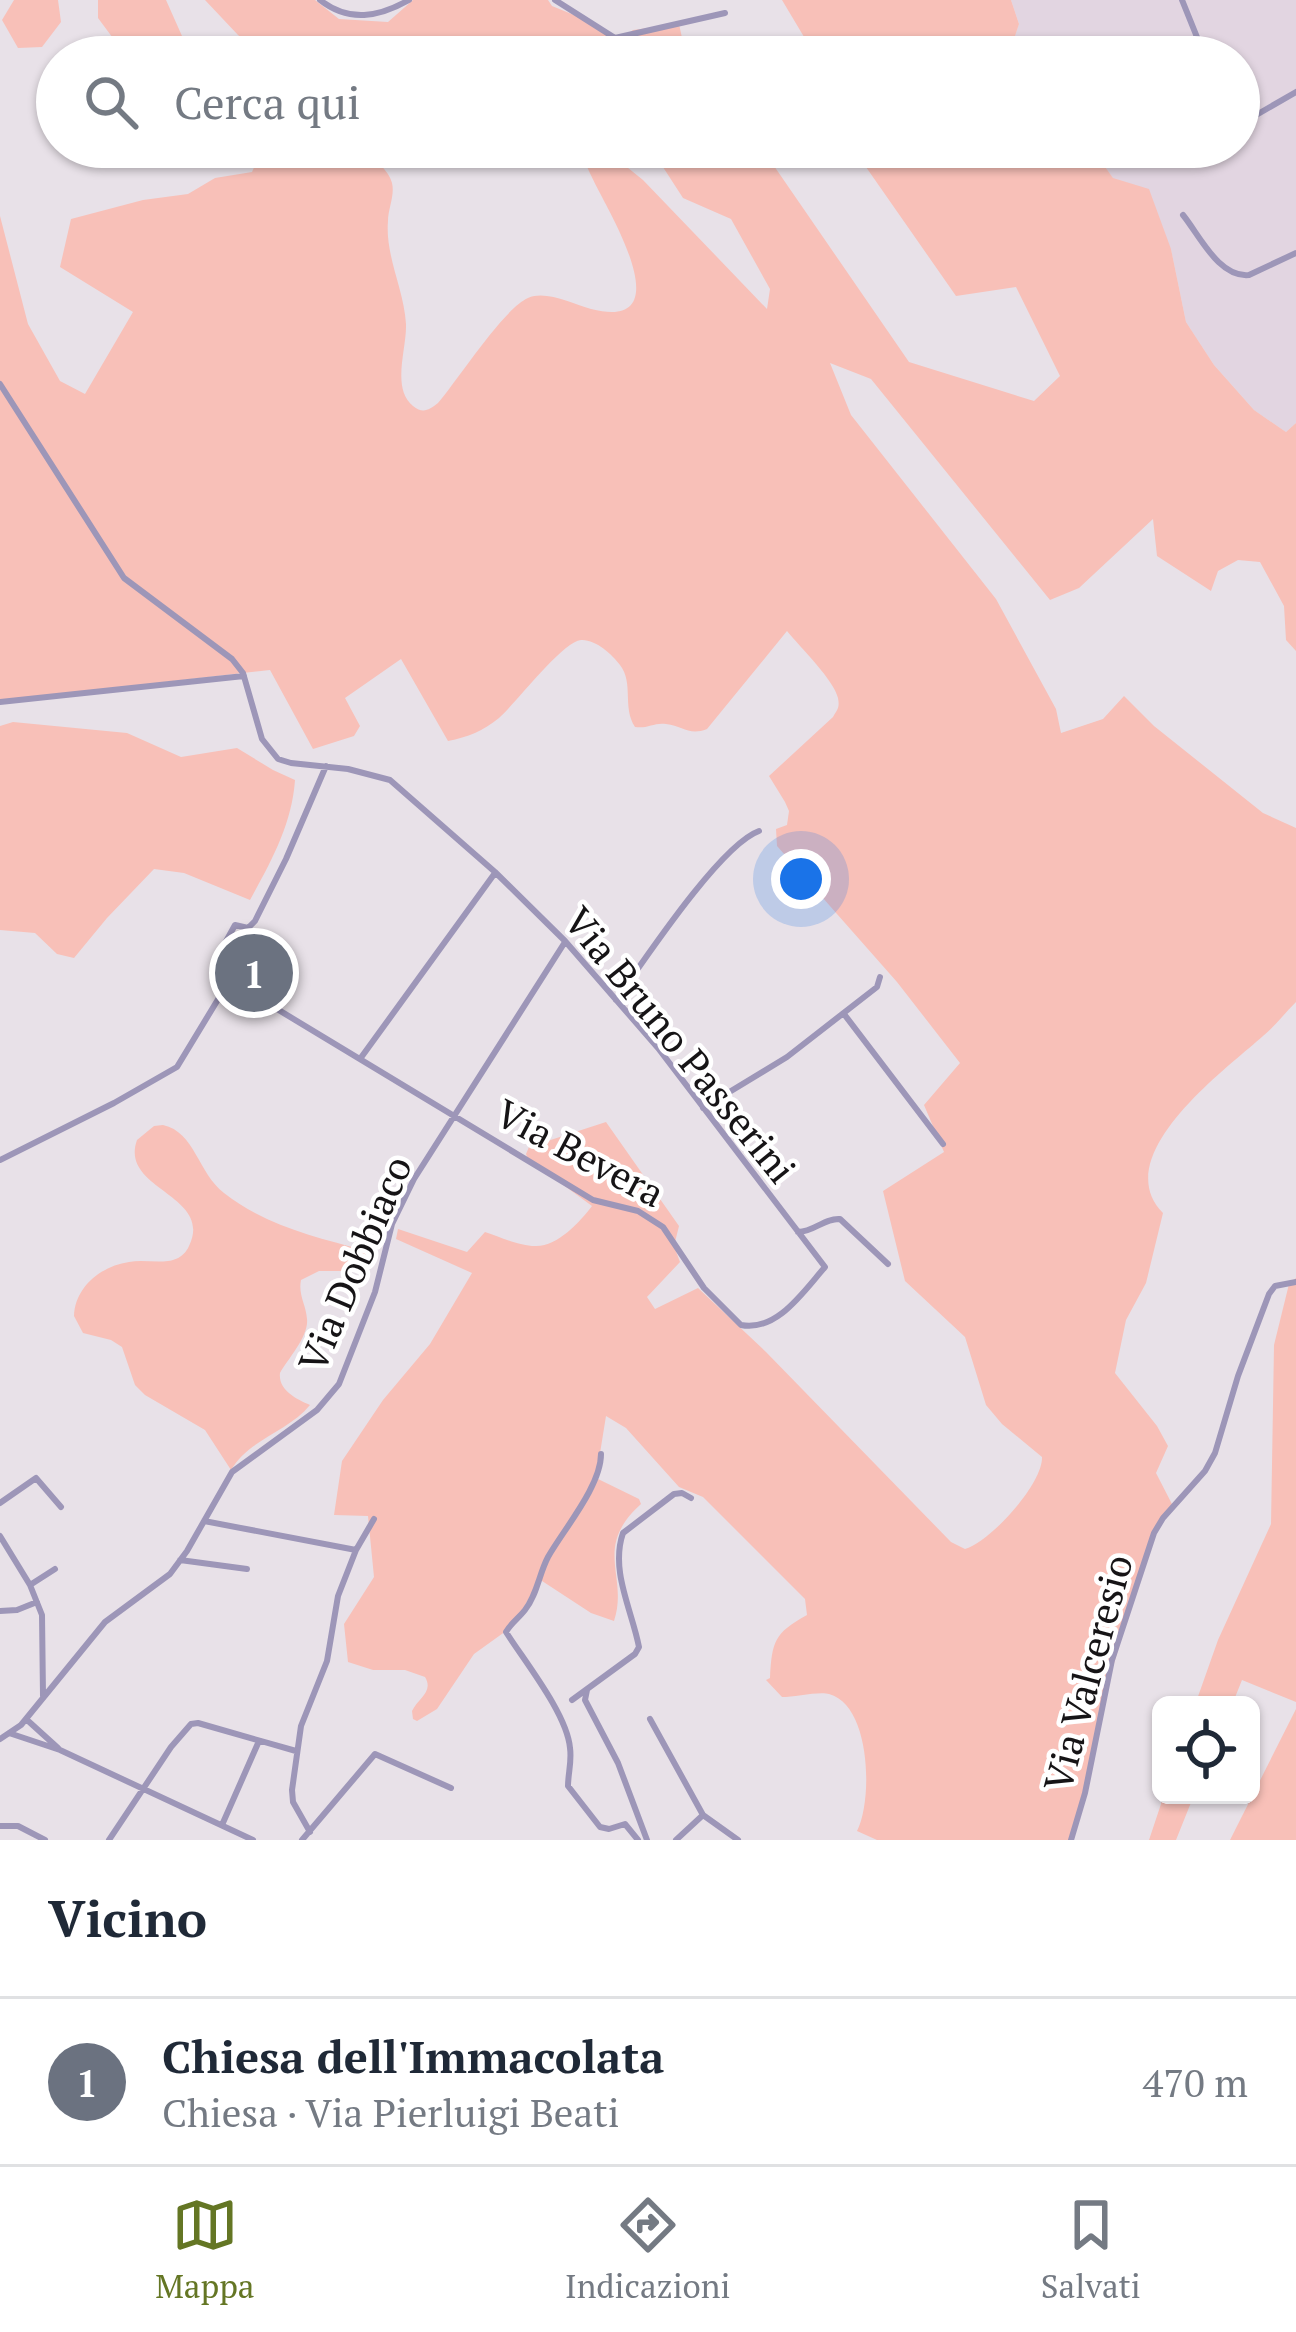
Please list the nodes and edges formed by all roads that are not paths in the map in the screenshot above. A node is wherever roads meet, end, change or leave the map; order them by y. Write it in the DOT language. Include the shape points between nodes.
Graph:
graph roads {
  1 [pos="320,0"];
  2 [pos="409,0"];
  3 [pos="555,0"];
  4 [pos="1182,0"];
  5 [pos="725,13"];
  6 [pos="612,36"];
  7 [pos="624,36"];
  8 [pos="1197,36"];
  9 [pos="1296,92"];
  10 [pos="1260,113"];
  11 [pos="1183,215"];
  12 [pos="1296,254"];
  13 [pos="0,384"];
  14 [pos="244,676"];
  15 [pos="0,702"];
  16 [pos="326,766"];
  17 [pos="759,831"];
  18 [pos="495,872"];
  19 [pos="565,941"];
  20 [pos="880,976"];
  21 [pos="229,980"];
  22 [pos="616,1000"];
  23 [pos="844,1014"];
  24 [pos="360,1060"];
  25 [pos="704,1108"];
  26 [pos="456,1116"];
  27 [pos="943,1144"];
  28 [pos="0,1160"];
  29 [pos="798,1232"];
  30 [pos="888,1264"];
  31 [pos="825,1267"];
  32 [pos="1296,1282"];
  33 [pos="601,1454"];
  34 [pos="691,1498"];
  35 [pos="0,1503"];
  36 [pos="61,1508"];
  37 [pos="374,1519"];
  38 [pos="204,1521"];
  39 [pos="0,1536"];
  40 [pos="356,1550"];
  41 [pos="180,1560"];
  42 [pos="248,1569"];
  43 [pos="56,1570"];
  44 [pos="30,1586"];
  45 [pos="37,1602"];
  46 [pos="0,1610"];
  47 [pos="589,1687"];
  48 [pos="43,1699"];
  49 [pos="572,1700"];
  50 [pos="26,1719"];
  51 [pos="650,1719"];
  52 [pos="9,1733"];
  53 [pos="0,1739"];
  54 [pos="259,1741"];
  55 [pos="60,1750"];
  56 [pos="296,1750"];
  57 [pos="142,1789"];
  58 [pos="451,1789"];
  59 [pos="703,1815"];
  60 [pos="222,1825"];
  61 [pos="0,1826"];
  62 [pos="310,1832"];
  63 [pos="45,1840"];
  64 [pos="109,1840"];
  65 [pos="253,1840"];
  66 [pos="302,1840"];
  67 [pos="638,1840"];
  68 [pos="647,1840"];
  69 [pos="676,1840"];
  70 [pos="738,1840"];
  71 [pos="1071,1840"];
  1 -- 2 [label="street" via="346,16 384,13"];
  3 -- 6 [label="street"];
  4 -- 8 [label="street"];
  5 -- 7 [label="street"];
  9 -- 10 [label="street"];
  11 -- 12 [label="street" via="1232,274 1250,275"];
  13 -- 14 [label="street" via="124,578 232,658"];
  14 -- 15 [label="street"];
  14 -- 16 [label="street, Via Bruno Passerini" via="269,752"];
  16 -- 18 [label="street, Via Bruno Passerini" via="390,780"];
  16 -- 21 [label="street" via="255,921 235,925 224,945 237,958"];
  17 -- 22 [label="street" via="702,884"];
  18 -- 19 [label="street, Via Bruno Passerini"];
  18 -- 24 [label="street"];
  19 -- 22 [label="street, Via Bruno Passerini"];
  19 -- 26 [label="street, Via Dobbiaco"];
  20 -- 23 [label="street" via="878,987"];
  21 -- 24 [label="street"];
  21 -- 28 [label="street" via="177,1067"];
  22 -- 25 [label="street, Via Bruno Passerini"];
  23 -- 25 [label="street"];
  23 -- 27 [label="street"];
  24 -- 26 [label="street"];
  25 -- 29 [label="street, Via Bruno Passerini"];
  26 -- 31 [label="street, Via Bevera" via="593,1199 650,1217 741,1325 773,1321"];
  26 -- 38 [label="street, Via Dobbiaco" via="392,1224 339,1384 316,1411 232,1472"];
  29 -- 30 [label="street" via="840,1219"];
  29 -- 31 [label="street, Via Bruno Passerini"];
  32 -- 71 [label="street, Via Valceresio" via="1269,1294 1215,1453 1154,1533 1112,1660"];
  33 -- 67 [label="street" via="526,1609 506,1632 568,1736 568,1786 600,1828 625,1824"];
  34 -- 47 [label="street" via="674,1494 623,1534 622,1587 639,1647"];
  35 -- 36 [label="street" via="36,1478"];
  37 -- 40 [label="street"];
  38 -- 40 [label="street"];
  38 -- 41 [label="street, Via Dobbiaco"];
  39 -- 44 [label="street"];
  40 -- 56 [label="street"];
  41 -- 42 [label="street"];
  41 -- 48 [label="street, Via Dobbiaco" via="105,1622"];
  43 -- 44 [label="street"];
  44 -- 45 [label="street"];
  45 -- 46 [label="street"];
  45 -- 48 [label="street"];
  47 -- 49 [label="street"];
  47 -- 68 [label="street" via="585,1700"];
  48 -- 50 [label="street, Via Dobbiaco"];
  50 -- 52 [label="street, Via Dobbiaco"];
  50 -- 55 [label="street"];
  51 -- 59 [label="street"];
  52 -- 53 [label="street, Via Dobbiaco"];
  52 -- 55 [label="street"];
  54 -- 56 [label="street"];
  54 -- 57 [label="street" via="190,1724"];
  54 -- 60 [label="street"];
  55 -- 57 [label="street"];
  56 -- 62 [label="street" via="293,1802"];
  57 -- 60 [label="street"];
  57 -- 64 [label="street"];
  58 -- 62 [label="street" via="375,1754"];
  59 -- 69 [label="street"];
  59 -- 70 [label="street"];
  60 -- 65 [label="street"];
  61 -- 63 [label="street"];
  62 -- 66 [label="street"];
}
